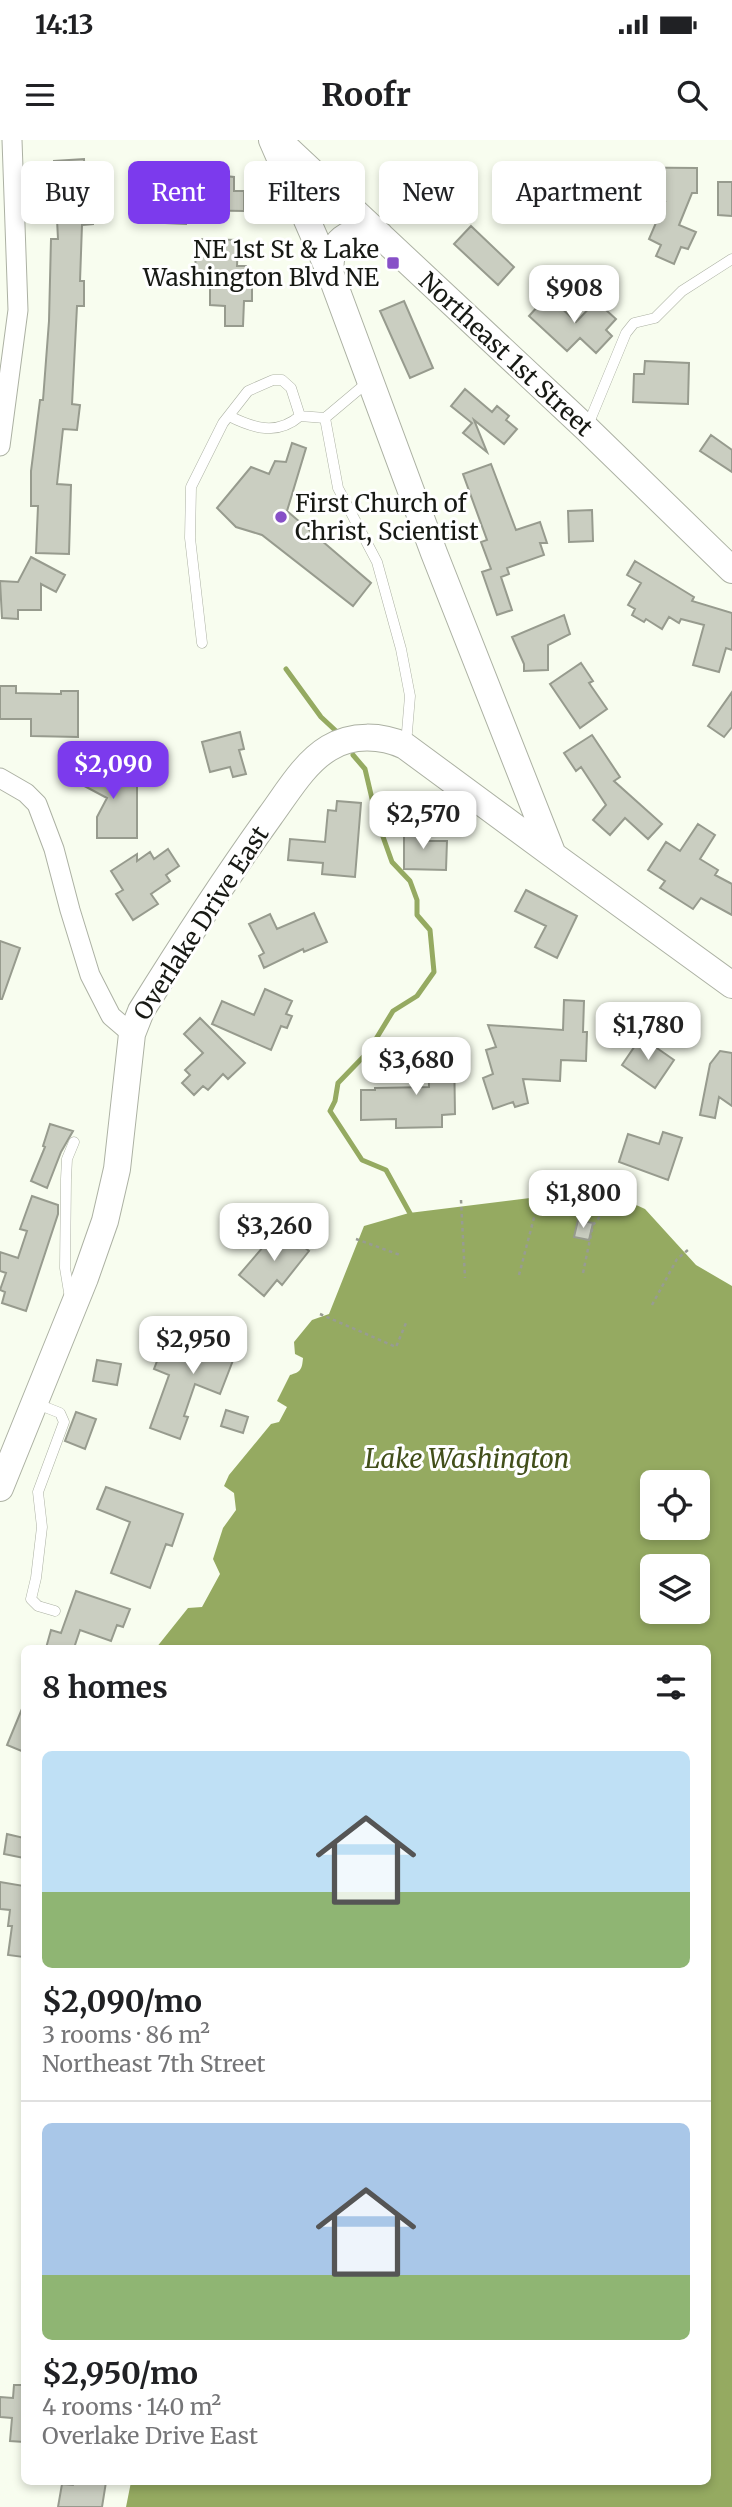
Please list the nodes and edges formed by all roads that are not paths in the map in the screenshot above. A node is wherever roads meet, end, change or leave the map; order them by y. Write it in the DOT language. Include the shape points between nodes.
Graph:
graph roads {
  1 [pos="12,140"];
  2 [pos="272,140"];
  3 [pos="278,140"];
  4 [pos="380,235"];
  5 [pos="732,260"];
  6 [pos="331,275"];
  7 [pos="370,381"];
  8 [pos="229,416"];
  9 [pos="300,416"];
  10 [pos="325,418"];
  11 [pos="587,429"];
  12 [pos="0,446"];
  13 [pos="732,570"];
  14 [pos="202,643"];
  15 [pos="405,746"];
  16 [pos="0,778"];
  17 [pos="529,796"];
  18 [pos="502,820"];
  19 [pos="553,855"];
  20 [pos="732,985"];
  21 [pos="132,1034"];
  22 [pos="74,1142"];
  23 [pos="73,1309"];
  24 [pos="34,1403"];
  25 [pos="0,1488"];
  26 [pos="55,1611"];
  1 -- 12 [label="street" via="18,310"];
  2 -- 6 [label="main road"];
  3 -- 4 [label="main road, Northeast 1st Street"];
  4 -- 6 [label="main road" via="356,231 338,243 332,253"];
  4 -- 11 [label="main road, Northeast 1st Street"];
  5 -- 11 [label="lane" via="682,291 654,318 634,323"];
  6 -- 7 [label="main road"];
  7 -- 10 [label="lane"];
  7 -- 17 [label="main road"];
  8 -- 9 [label="lane" via="266,429"];
  8 -- 9 [label="lane" via="248,391 282,380 291,388"];
  8 -- 14 [label="lane" via="191,487 190,538"];
  9 -- 10 [label="lane"];
  10 -- 15 [label="lane" via="338,488 377,562 401,649 410,696"];
  11 -- 13 [label="main road, Northeast 1st Street"];
  15 -- 18 [label="main road, Overlake Drive East"];
  15 -- 21 [label="main road, Overlake Drive East" via="382,738 349,739 312,762 234,867 141,1011"];
  16 -- 21 [label="street" via="26,793 41,812 90,975 111,1016"];
  17 -- 18 [label="main road"];
  17 -- 19 [label="main road"];
  18 -- 19 [label="main road, Overlake Drive East"];
  19 -- 20 [label="main road, Overlake Drive East"];
  21 -- 23 [label="main road, Overlake Drive East" via="117,1169 105,1222"];
  22 -- 23 [label="lane" via="66,1167 64,1241 66,1284"];
  23 -- 24 [label="main road, Overlake Drive East"];
  24 -- 25 [label="main road, Overlake Drive East"];
  24 -- 26 [label="lane" via="60,1413 64,1422 38,1492 41,1527 31,1599"];
}
